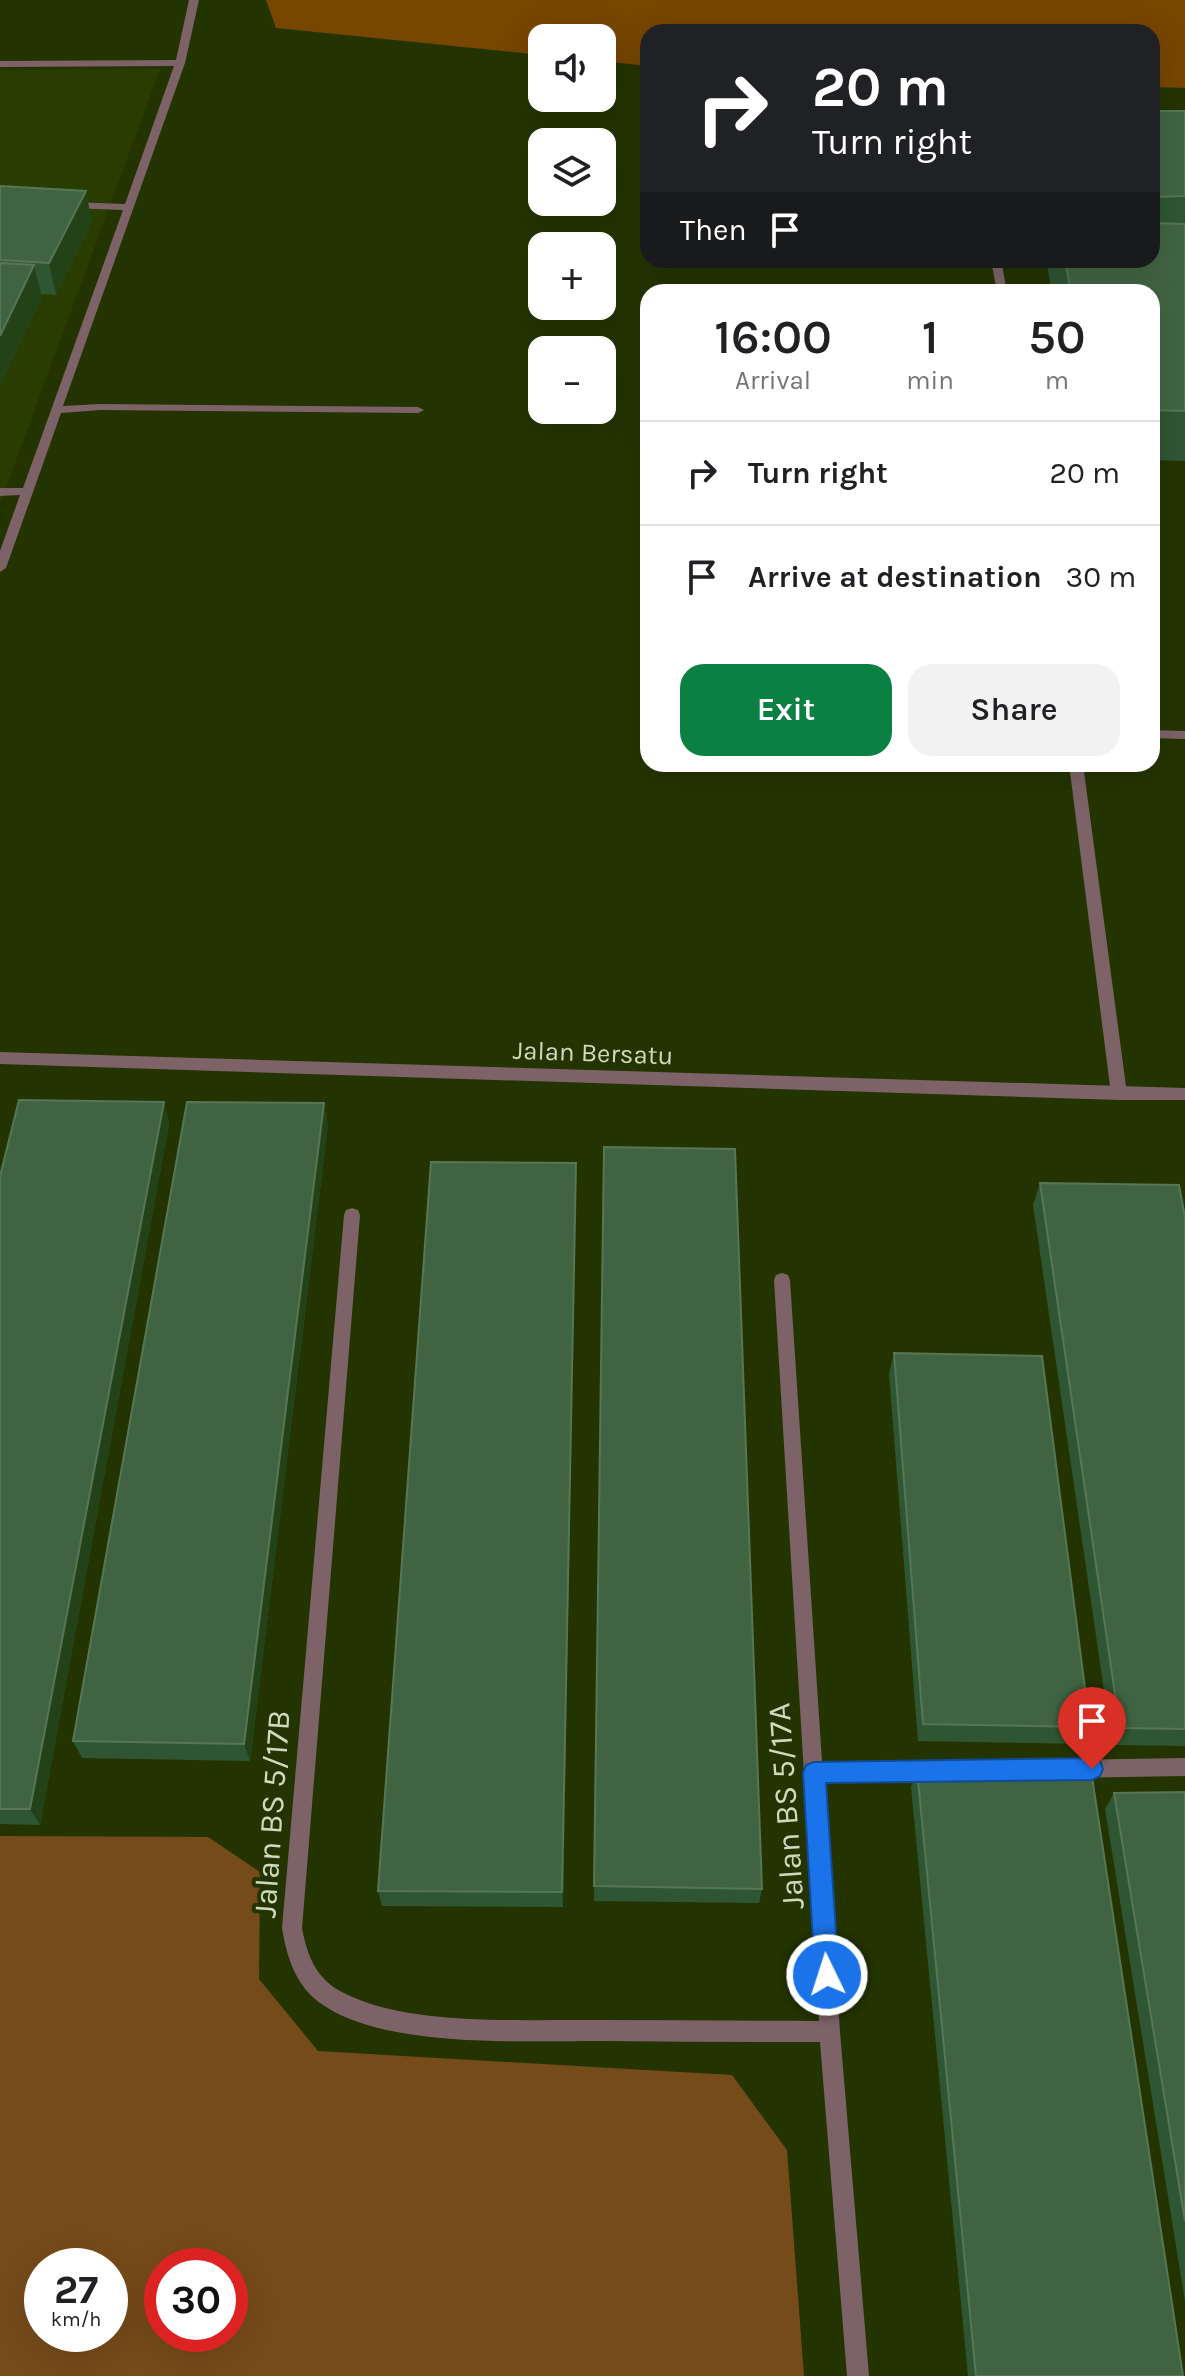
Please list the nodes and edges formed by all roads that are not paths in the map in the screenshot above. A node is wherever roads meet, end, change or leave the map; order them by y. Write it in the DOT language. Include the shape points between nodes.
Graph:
graph roads {
  1 [pos="194,0"];
  2 [pos="180,63"];
  3 [pos="0,64"];
  4 [pos="63,205"];
  5 [pos="128,207"];
  6 [pos="55,410"];
  7 [pos="418,410"];
  8 [pos="25,491"];
  9 [pos="0,492"];
  10 [pos="0,568"];
  11 [pos="1160,734"];
  12 [pos="1185,735"];
  13 [pos="1077,772"];
  14 [pos="0,1058"];
  15 [pos="1119,1094"];
  16 [pos="1185,1094"];
  17 [pos="352,1215"];
  18 [pos="782,1280"];
  19 [pos="1185,1767"];
  20 [pos="814,1773"];
  21 [pos="830,2032"];
  22 [pos="858,2376"];
  1 -- 2 [label="street"];
  2 -- 3 [label="street"];
  2 -- 5 [label="street"];
  4 -- 5 [label="street"];
  5 -- 6 [label="street"];
  6 -- 7 [label="street"];
  6 -- 8 [label="street"];
  8 -- 9 [label="street"];
  8 -- 10 [label="street"];
  11 -- 12 [label="street"];
  13 -- 15 [label="street"];
  14 -- 15 [label="street, Jalan Bersatu"];
  15 -- 16 [label="street, Jalan Bersatu"];
  17 -- 21 [label="street, Jalan BS 5/17B" via="292,1928 297,1958 310,1981 352,2009 461,2027"];
  18 -- 20 [label="street, Jalan BS 5/17A"];
  19 -- 20 [label="street"];
  20 -- 21 [label="street, Jalan BS 5/17A"];
  21 -- 22 [label="street, Jalan BS 5/17A"];
}
